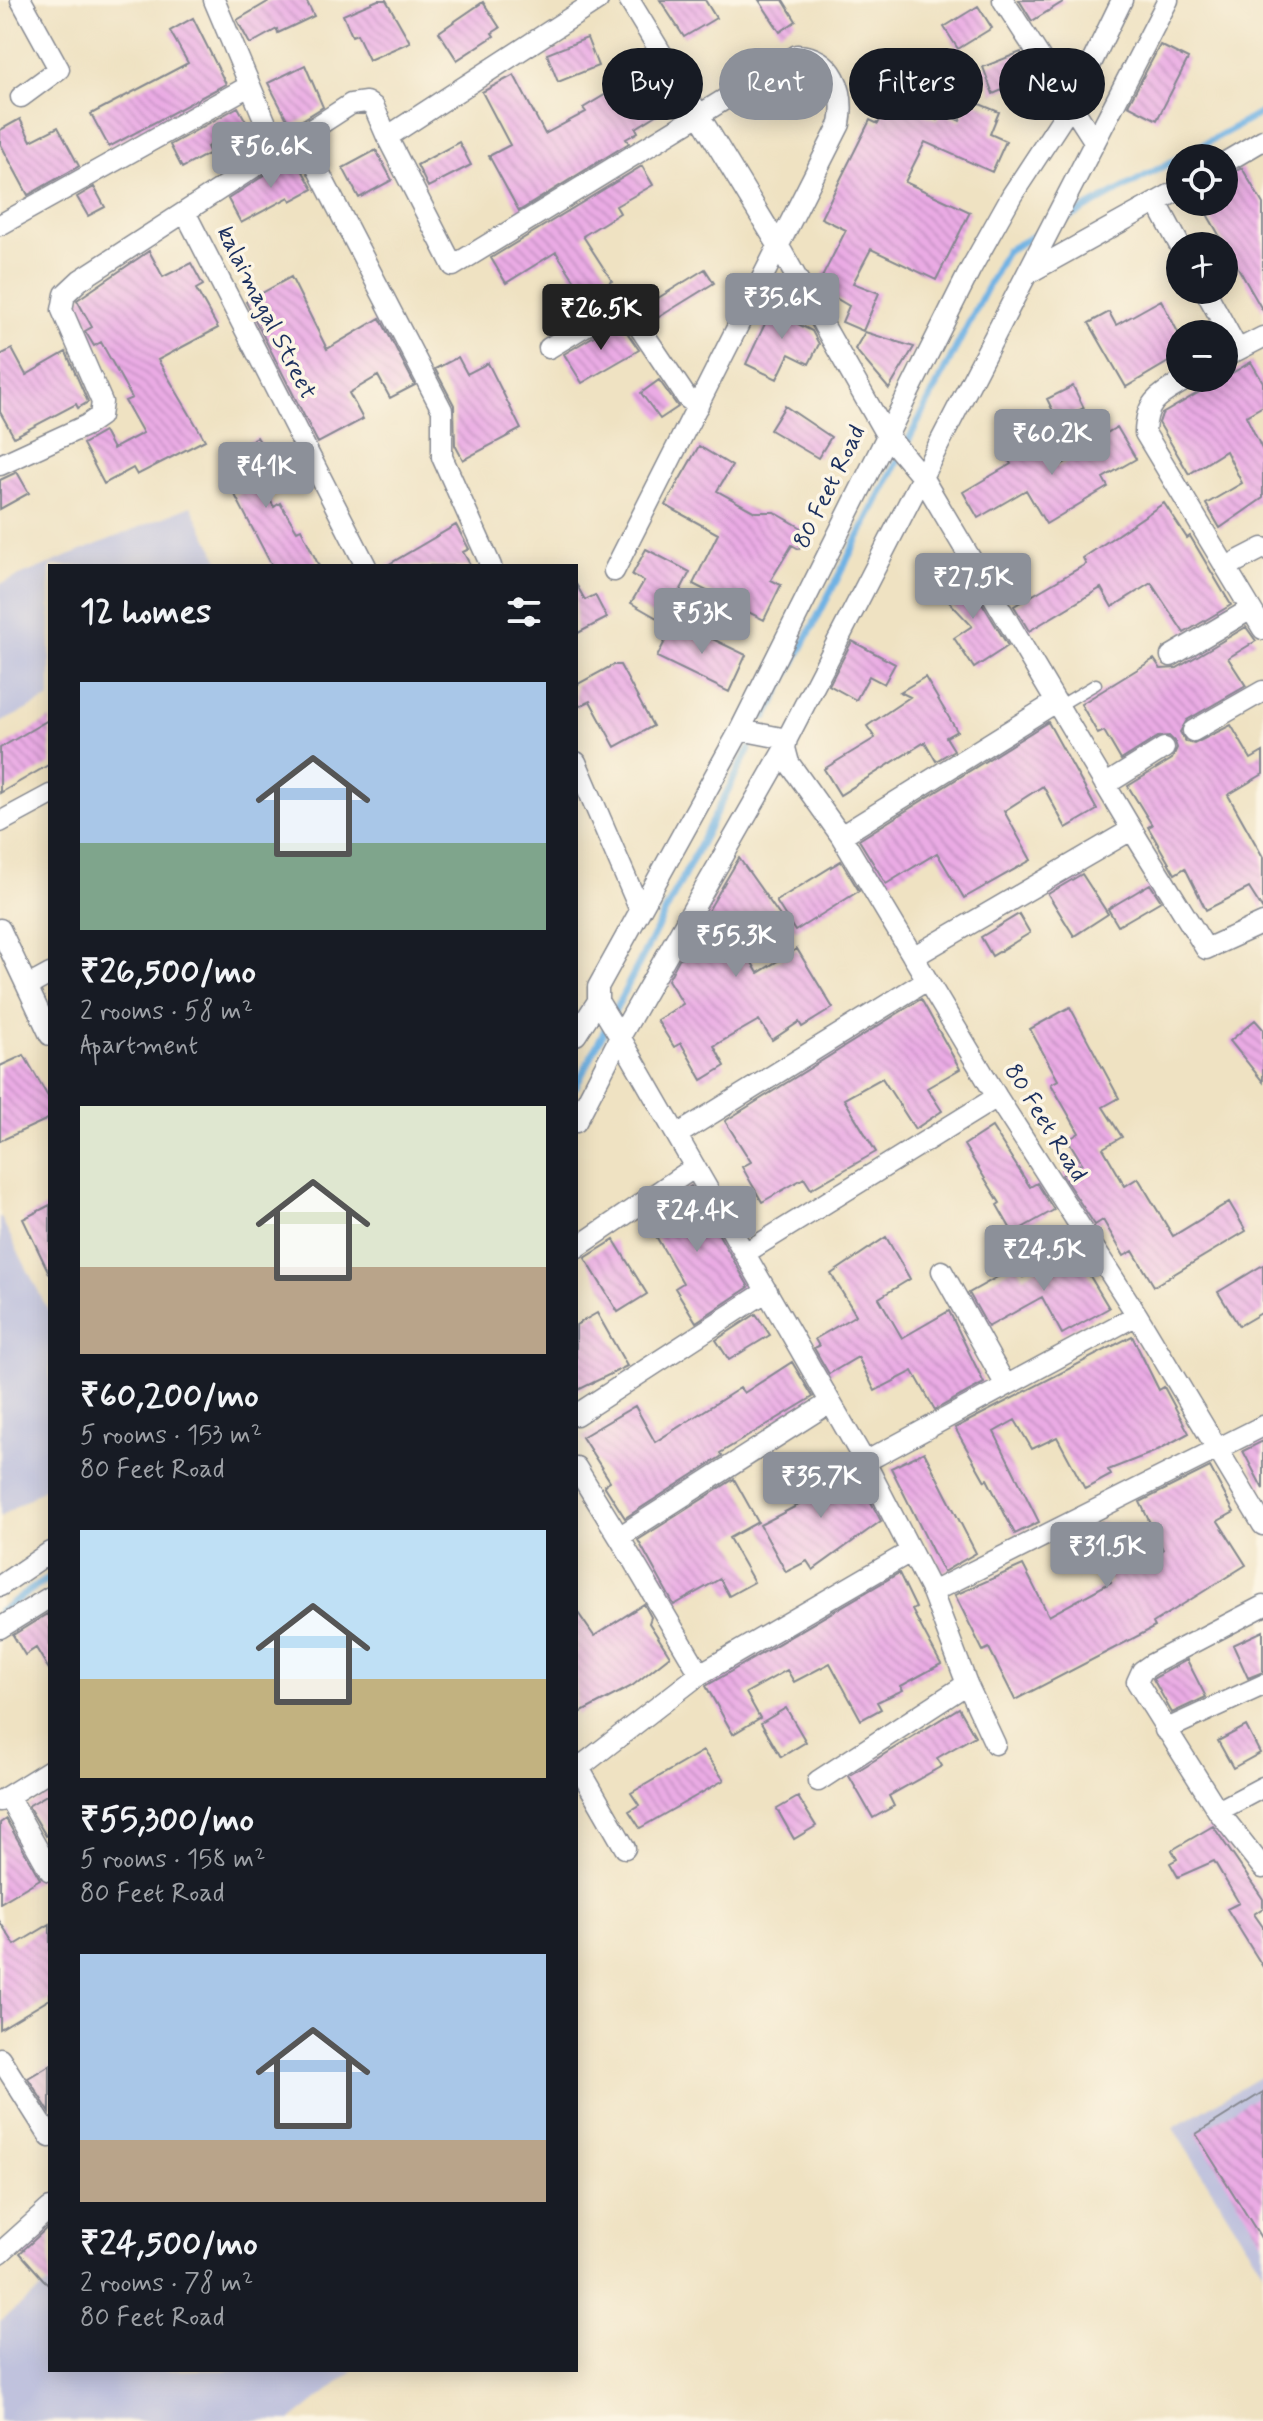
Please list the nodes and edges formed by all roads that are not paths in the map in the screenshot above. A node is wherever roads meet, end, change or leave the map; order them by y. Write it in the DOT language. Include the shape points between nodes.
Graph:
graph roads {
  1 [pos="21,0"];
  2 [pos="214,0"];
  3 [pos="598,0"];
  4 [pos="629,0"];
  5 [pos="1003,0"];
  6 [pos="1122,0"];
  7 [pos="1168,0"];
  8 [pos="658,48"];
  9 [pos="1034,48"];
  10 [pos="1099,48"];
  11 [pos="249,86"];
  12 [pos="21,97"];
  13 [pos="703,111"];
  14 [pos="688,120"];
  15 [pos="702,120"];
  16 [pos="1062,120"];
  17 [pos="1081,120"];
  18 [pos="301,137"];
  19 [pos="387,137"];
  20 [pos="1263,140"];
  21 [pos="1095,142"];
  22 [pos="278,152"];
  23 [pos="1238,155"];
  24 [pos="1166,198"];
  25 [pos="1157,203"];
  26 [pos="185,212"];
  27 [pos="0,225"];
  28 [pos="1173,232"];
  29 [pos="778,245"];
  30 [pos="1032,265"];
  31 [pos="1263,337"];
  32 [pos="549,348"];
  33 [pos="1238,350"];
  34 [pos="1166,392"];
  35 [pos="698,406"];
  36 [pos="888,438"];
  37 [pos="0,465"];
  38 [pos="915,471"];
  39 [pos="1263,548"];
  40 [pos="365,564"];
  41 [pos="490,564"];
  42 [pos="1226,567"];
  43 [pos="614,571"];
  44 [pos="1251,609"];
  45 [pos="1263,629"];
  46 [pos="1171,656"];
  47 [pos="1096,684"];
  48 [pos="1263,691"];
  49 [pos="1058,704"];
  50 [pos="749,731"];
  51 [pos="1193,731"];
  52 [pos="785,742"];
  53 [pos="1164,748"];
  54 [pos="578,767"];
  55 [pos="1105,785"];
  56 [pos="48,796"];
  57 [pos="0,822"];
  58 [pos="1131,830"];
  59 [pos="841,836"];
  60 [pos="639,908"];
  61 [pos="1263,923"];
  62 [pos="0,929"];
  63 [pos="913,957"];
  64 [pos="48,975"];
  65 [pos="927,980"];
  66 [pos="28,986"];
  67 [pos="598,1001"];
  68 [pos="48,1031"];
  69 [pos="578,1032"];
  70 [pos="618,1033"];
  71 [pos="997,1097"];
  72 [pos="578,1118"];
  73 [pos="677,1135"];
  74 [pos="695,1167"];
  75 [pos="578,1247"];
  76 [pos="745,1253"];
  77 [pos="942,1271"];
  78 [pos="767,1291"];
  79 [pos="1137,1315"];
  80 [pos="1005,1384"];
  81 [pos="829,1403"];
  82 [pos="578,1414"];
  83 [pos="1263,1426"];
  84 [pos="1220,1448"];
  85 [pos="865,1462"];
  86 [pos="578,1470"];
  87 [pos="1263,1525"];
  88 [pos="619,1537"];
  89 [pos="910,1552"];
  90 [pos="45,1563"];
  91 [pos="0,1586"];
  92 [pos="932,1592"];
  93 [pos="48,1598"];
  94 [pos="1263,1606"];
  95 [pos="0,1628"];
  96 [pos="700,1674"];
  97 [pos="967,1684"];
  98 [pos="1263,1685"];
  99 [pos="1165,1730"];
  100 [pos="995,1744"];
  101 [pos="578,1766"];
  102 [pos="578,1769"];
  103 [pos="48,1771"];
  104 [pos="818,1781"];
  105 [pos="1263,1787"];
  106 [pos="4,1799"];
  107 [pos="1218,1811"];
  108 [pos="625,1848"];
  109 [pos="48,1868"];
  110 [pos="1263,1868"];
  111 [pos="0,2058"];
  112 [pos="48,2134"];
  113 [pos="48,2210"];
  114 [pos="0,2253"];
  1 -- 12 [label="street" via="59,69"];
  2 -- 11 [label="street"];
  3 -- 19 [label="street"];
  4 -- 8 [label="street"];
  5 -- 9 [label="street"];
  6 -- 10 [label="street, 80 Feet Road"];
  7 -- 21 [label="street"];
  11 -- 22 [label="street"];
  11 -- 27 [label="street"];
  13 -- 29 [label="street" via="797,55 825,63 837,82 843,106 840,124"];
  14 -- 19 [label="street" via="453,266"];
  15 -- 29 [label="street"];
  16 -- 36 [label="street, 80 Feet Road" via="977,257"];
  17 -- 21 [label="street"];
  18 -- 19 [label="street" via="351,104 366,102 374,107"];
  18 -- 22 [label="street"];
  18 -- 41 [label="street" via="442,410 442,457"];
  20 -- 23 [label="street"];
  21 -- 30 [label="street"];
  22 -- 26 [label="street"];
  24 -- 25 [label="street"];
  25 -- 28 [label="street"];
  25 -- 30 [label="street"];
  26 -- 37 [label="street" via="65,294 62,303 102,402 100,416"];
  26 -- 40 [label="street, kalaimagal Street"];
  29 -- 35 [label="street"];
  29 -- 36 [label="street"];
  30 -- 38 [label="street"];
  31 -- 33 [label="street"];
  32 -- 35 [label="street" via="623,303 687,398"];
  34 -- 42 [label="street" via="1146,411 1145,433"];
  35 -- 43 [label="street"];
  36 -- 38 [label="street"];
  36 -- 50 [label="street, 80 Feet Road"];
  38 -- 49 [label="street"];
  38 -- 52 [label="street"];
  39 -- 42 [label="street"];
  42 -- 44 [label="street"];
  44 -- 45 [label="street"];
  44 -- 46 [label="street"];
  47 -- 49 [label="lane"];
  48 -- 51 [label="street"];
  49 -- 55 [label="street"];
  49 -- 59 [label="street"];
  50 -- 52 [label="street"];
  50 -- 60 [label="street, 80 Feet Road"];
  52 -- 59 [label="street, 80 Feet Road" via="789,763"];
  52 -- 70 [label="street"];
  53 -- 55 [label="street"];
  54 -- 60 [label="street"];
  55 -- 58 [label="street"];
  56 -- 57 [label="street"];
  58 -- 61 [label="street" via="1206,949"];
  58 -- 63 [label="street"];
  59 -- 63 [label="street, 80 Feet Road"];
  60 -- 67 [label="street, 80 Feet Road" via="598,987"];
  62 -- 66 [label="street"];
  63 -- 65 [label="street, 80 Feet Road"];
  64 -- 66 [label="street"];
  65 -- 71 [label="street, 80 Feet Road"];
  65 -- 73 [label="street"];
  66 -- 68 [label="street"];
  67 -- 69 [label="street, 80 Feet Road"];
  67 -- 70 [label="street"];
  70 -- 72 [label="street"];
  70 -- 73 [label="street"];
  71 -- 76 [label="street"];
  71 -- 79 [label="street, 80 Feet Road"];
  73 -- 74 [label="street"];
  74 -- 75 [label="street"];
  74 -- 76 [label="street"];
  76 -- 78 [label="street"];
  77 -- 80 [label="street"];
  78 -- 81 [label="street"];
  78 -- 82 [label="street"];
  79 -- 80 [label="street"];
  79 -- 84 [label="street, 80 Feet Road"];
  80 -- 85 [label="street"];
  81 -- 85 [label="street"];
  81 -- 88 [label="street"];
  83 -- 84 [label="street"];
  84 -- 87 [label="street, 80 Feet Road"];
  84 -- 92 [label="street"];
  85 -- 89 [label="street"];
  86 -- 88 [label="street"];
  88 -- 96 [label="street"];
  89 -- 92 [label="street"];
  89 -- 96 [label="street"];
  90 -- 91 [label="street"];
  92 -- 97 [label="street"];
  93 -- 95 [label="street"];
  94 -- 99 [label="street" via="1142,1671 1137,1682"];
  96 -- 101 [label="street"];
  97 -- 100 [label="street"];
  97 -- 104 [label="street"];
  98 -- 99 [label="street"];
  99 -- 107 [label="street"];
  102 -- 108 [label="street"];
  103 -- 106 [label="street"];
  105 -- 107 [label="street"];
  106 -- 109 [label="street"];
  107 -- 110 [label="street"];
  111 -- 112 [label="street"];
  113 -- 114 [label="street"];
}
